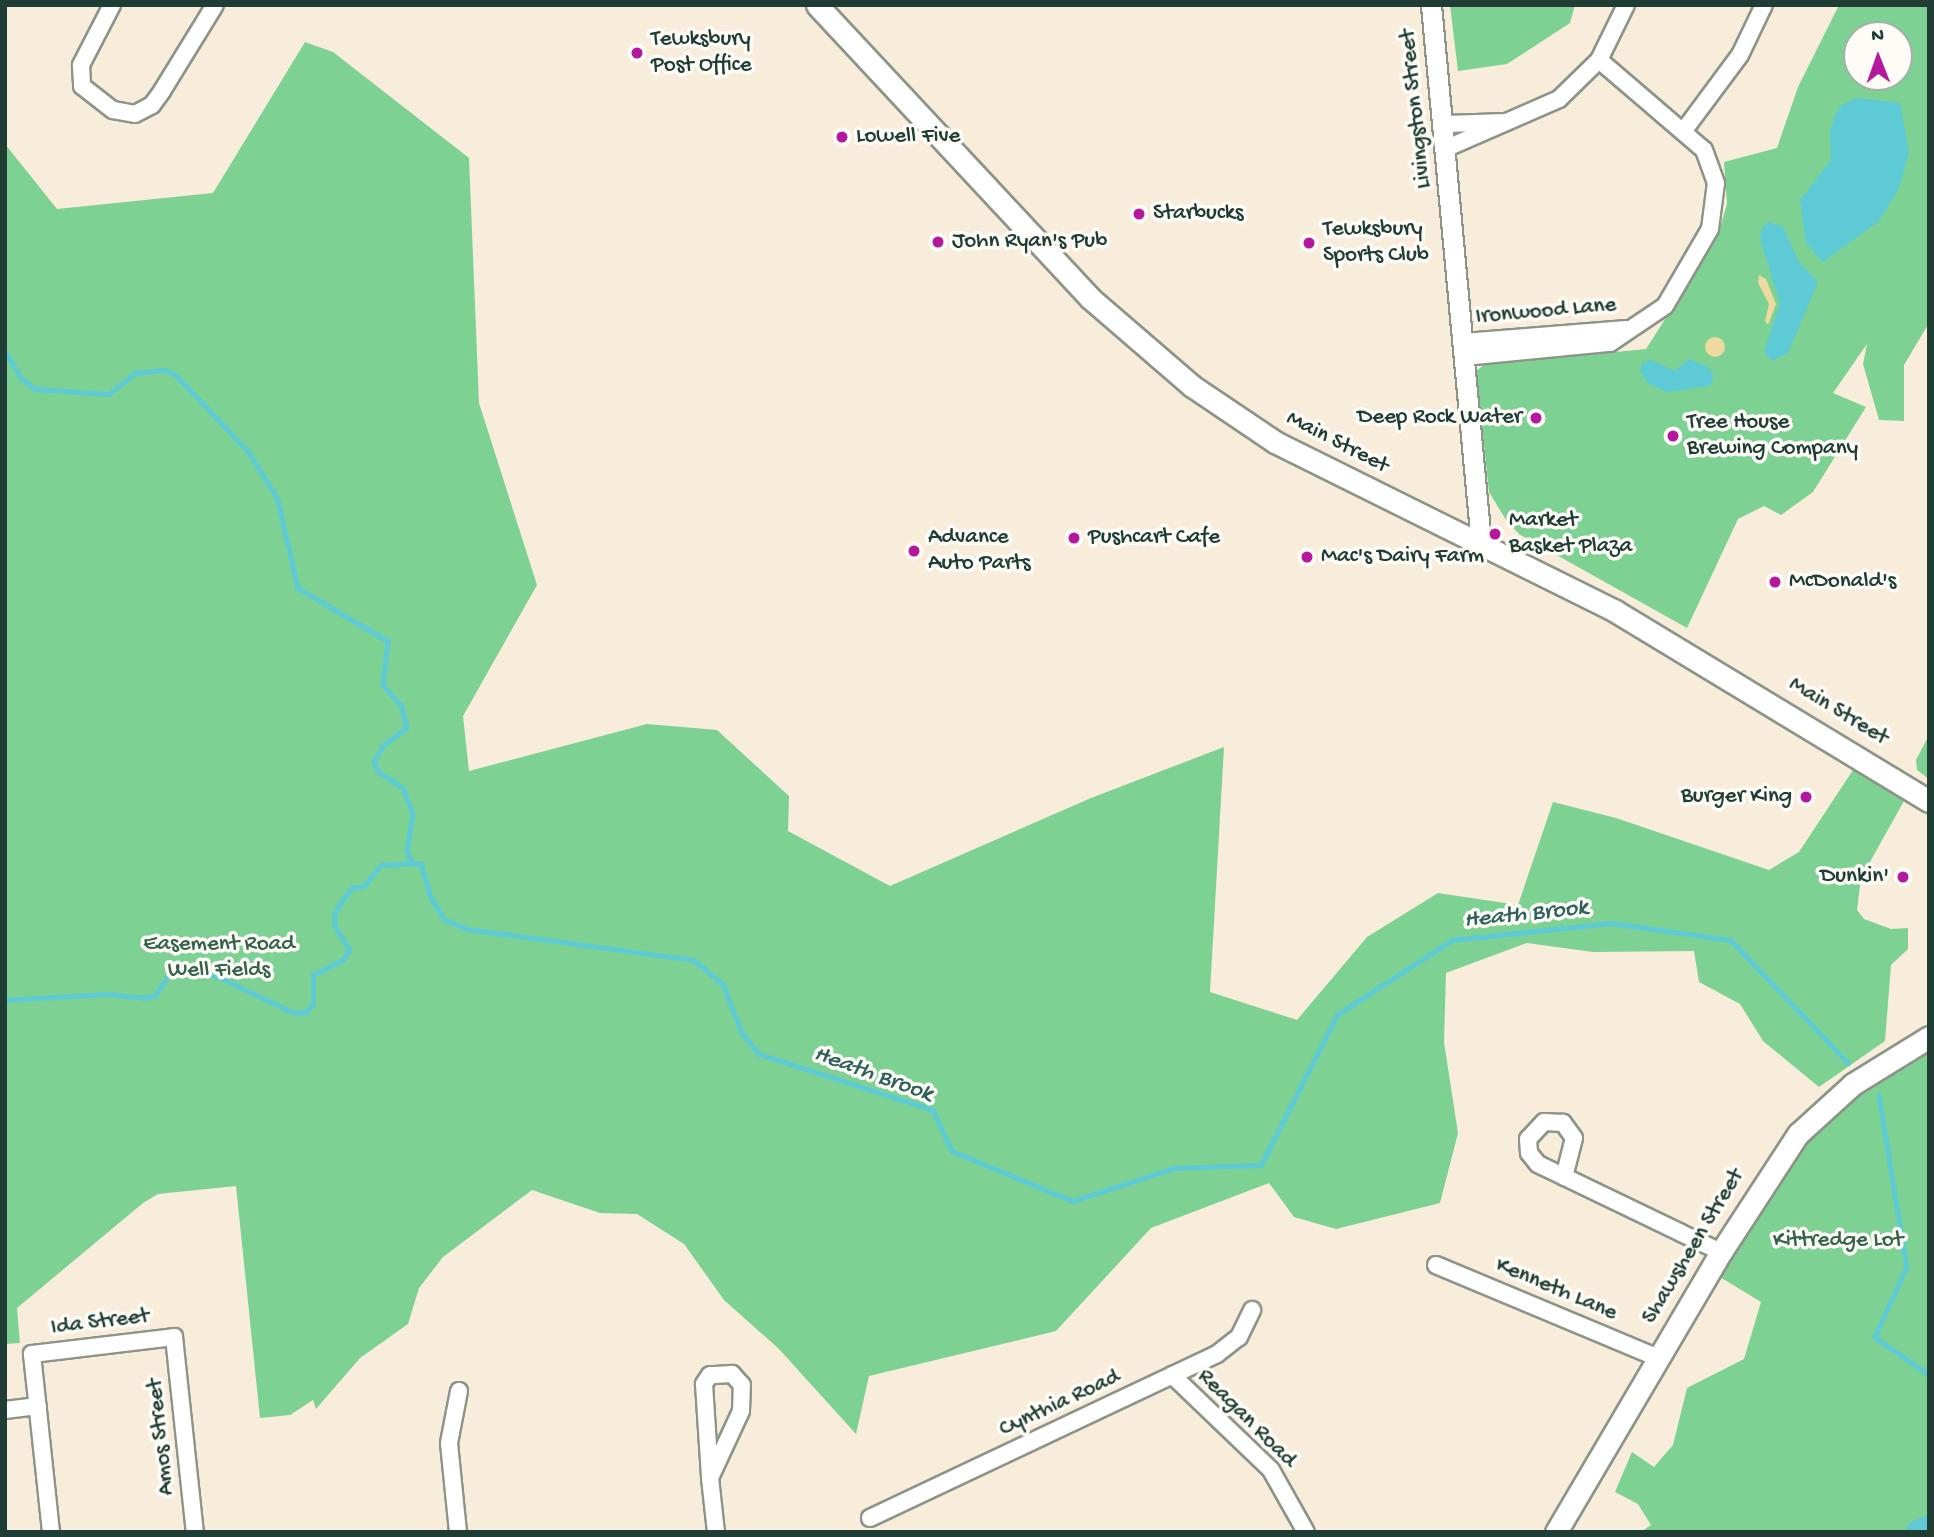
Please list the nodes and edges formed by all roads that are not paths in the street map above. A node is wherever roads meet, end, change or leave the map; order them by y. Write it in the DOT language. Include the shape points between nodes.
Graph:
graph roads {
  1 [pos="112,5"];
  2 [pos="215,5"];
  3 [pos="817,5"];
  4 [pos="1431,5"];
  5 [pos="1626,5"];
  6 [pos="1764,5"];
  7 [pos="1599,60"];
  8 [pos="1512,122"];
  9 [pos="1445,124"];
  10 [pos="1685,130"];
  11 [pos="1447,148"];
  12 [pos="1464,350"];
  13 [pos="1481,543"];
  14 [pos="1929,801"];
  15 [pos="1929,1037"];
  16 [pos="1564,1177"];
  17 [pos="1721,1252"];
  18 [pos="1436,1265"];
  19 [pos="1251,1310"];
  20 [pos="174,1337"];
  21 [pos="1658,1358"];
  22 [pos="1172,1376"];
  23 [pos="459,1391"];
  24 [pos="38,1406"];
  25 [pos="5,1410"];
  26 [pos="709,1478"];
  27 [pos="870,1518"];
  28 [pos="51,1532"];
  29 [pos="195,1532"];
  30 [pos="458,1532"];
  31 [pos="716,1532"];
  32 [pos="1306,1532"];
  33 [pos="1556,1532"];
  1 -- 2 [label="street" via="89,46 80,77 85,93 124,114 152,105"];
  3 -- 13 [label="main road, Main Street" via="1055,262 1165,365 1275,442"];
  4 -- 9 [label="street, Livingston Street"];
  5 -- 7 [label="street"];
  6 -- 10 [label="street" via="1740,55"];
  7 -- 8 [label="street" via="1559,100"];
  7 -- 10 [label="street, Ironwood Lane"];
  8 -- 9 [label="street"];
  8 -- 11 [label="street"];
  9 -- 11 [label="street, Livingston Street"];
  10 -- 12 [label="street, Ironwood Lane" via="1704,150 1716,183 1710,229 1665,306 1632,328"];
  11 -- 12 [label="street, Livingston Street"];
  12 -- 13 [label="street, Livingston Street"];
  13 -- 14 [label="main road, Main Street" via="1615,611"];
  15 -- 17 [label="main road, Shawsheen Street" via="1853,1084 1812,1118 1769,1174"];
  16 -- 17 [label="street"];
  17 -- 21 [label="main road, Shawsheen Street"];
  18 -- 21 [label="street, Kenneth Lane"];
  19 -- 22 [label="street, Cynthia Road" via="1229,1346"];
  20 -- 24 [label="street, Ida Street" via="32,1354"];
  20 -- 29 [label="street, Amos Street"];
  21 -- 33 [label="main road, Shawsheen Street"];
  22 -- 27 [label="street, Cynthia Road"];
  22 -- 32 [label="street, Reagan Road" via="1271,1470"];
  23 -- 30 [label="street" via="449,1443"];
  24 -- 25 [label="street"];
  24 -- 28 [label="street"];
  26 -- 26 [label="street" via="742,1405 742,1382 732,1374 715,1374 704,1381"];
  26 -- 31 [label="street"];
}
